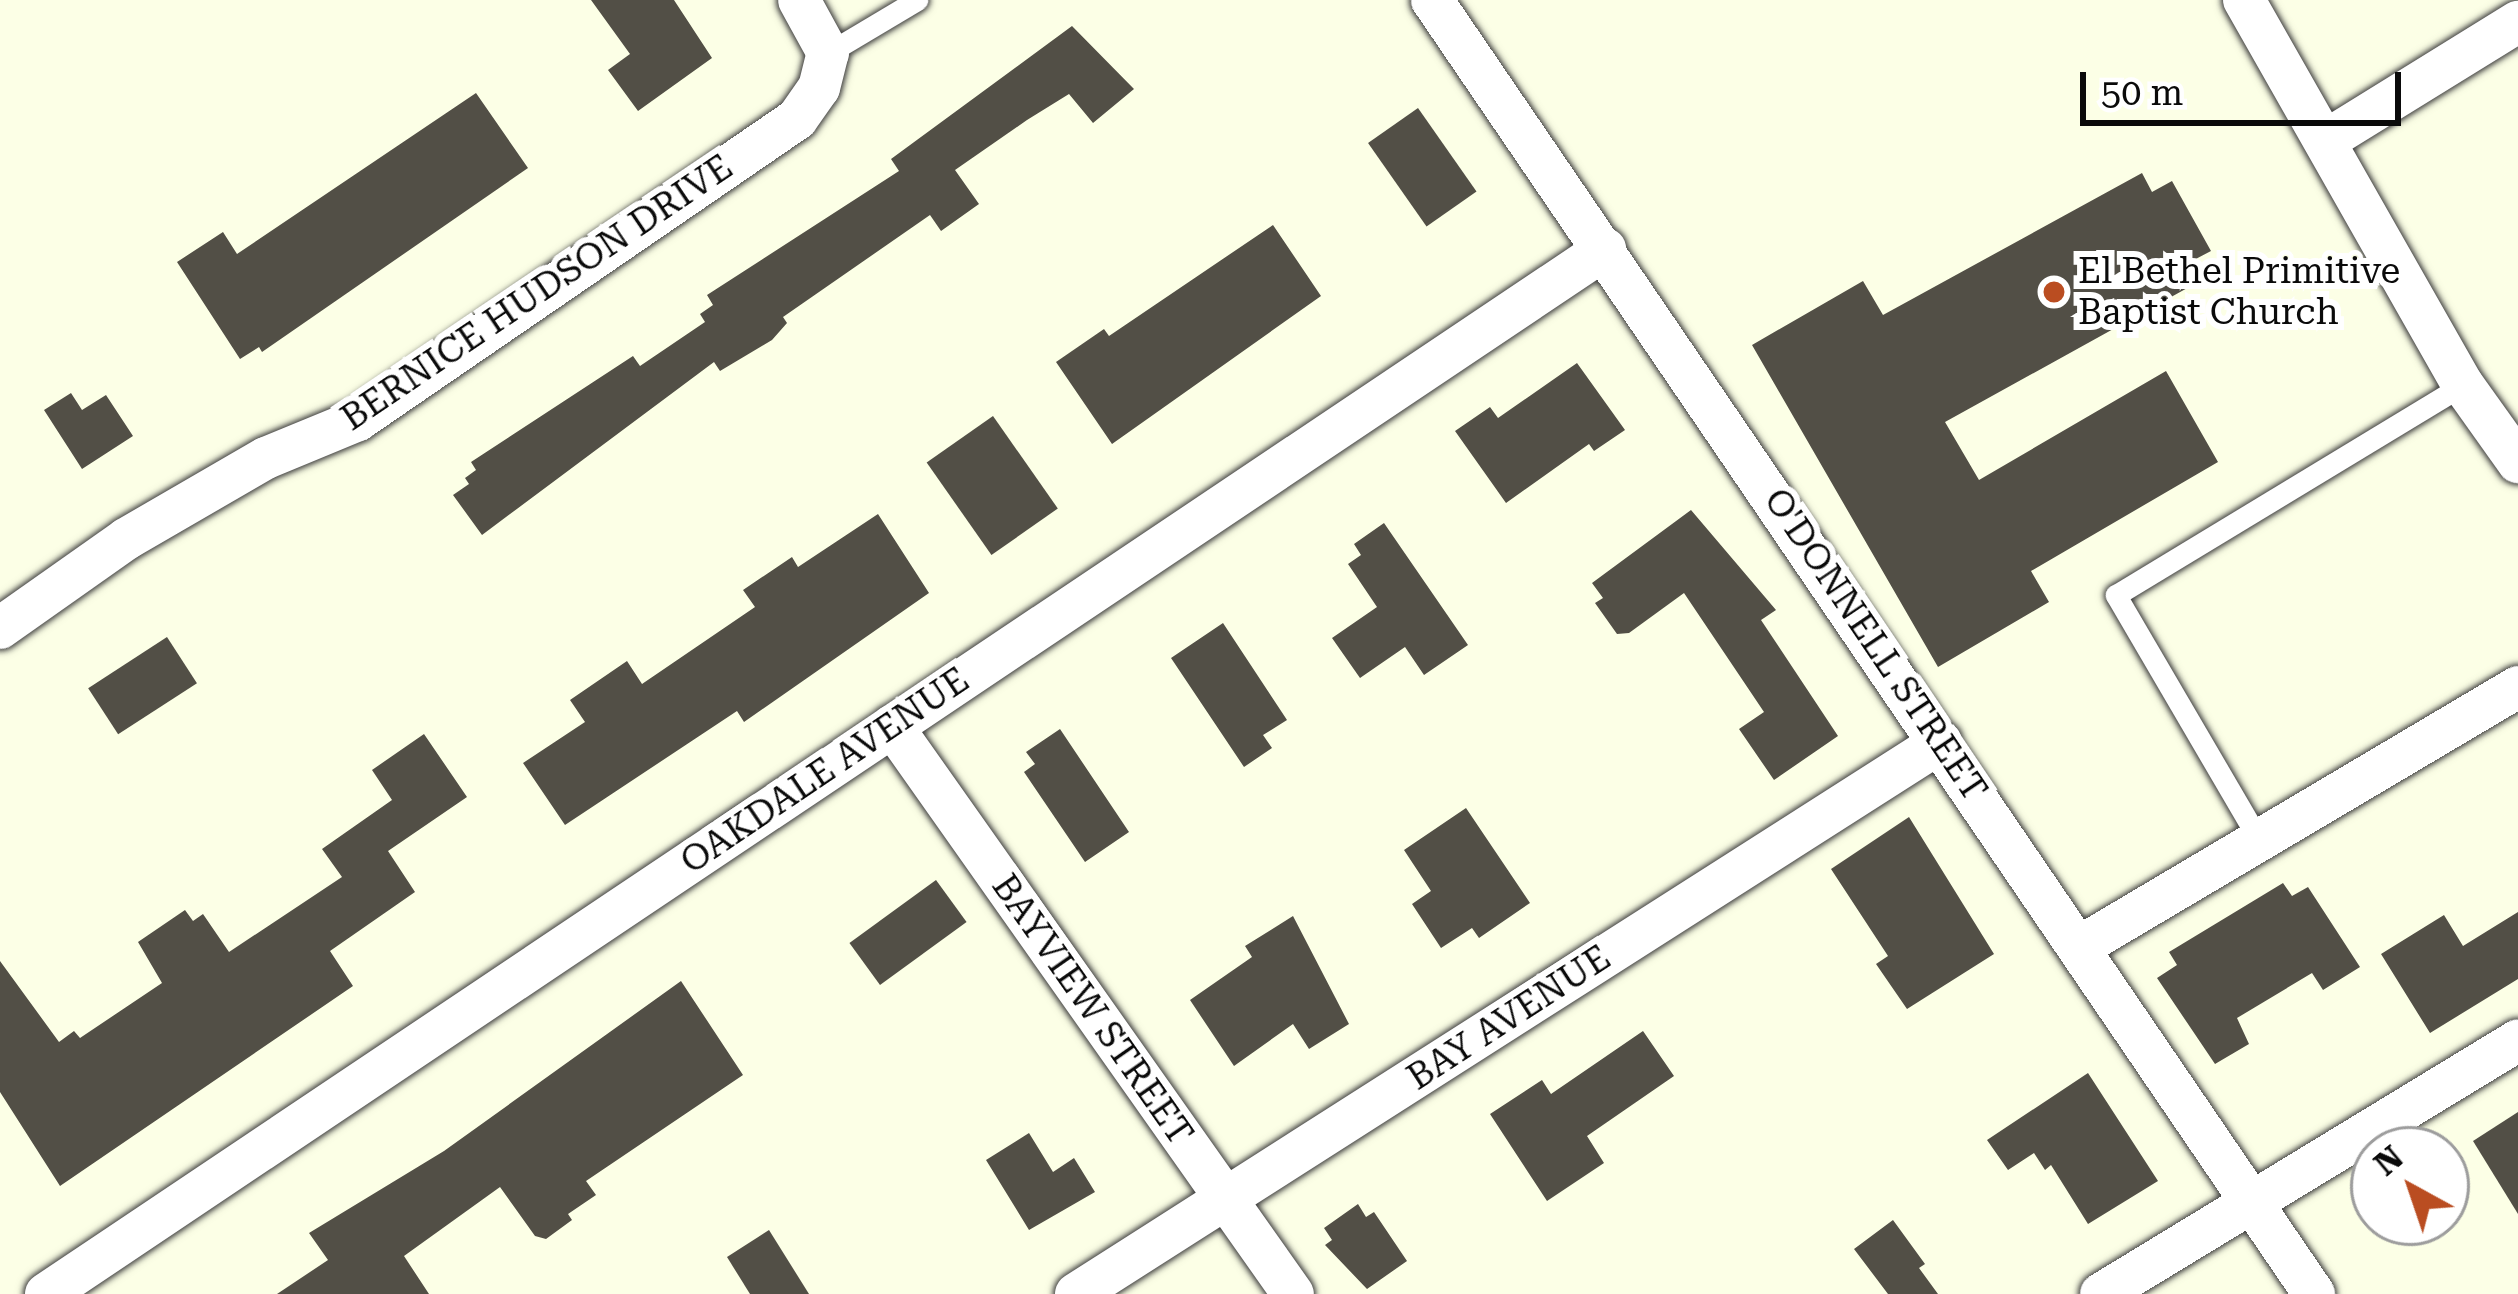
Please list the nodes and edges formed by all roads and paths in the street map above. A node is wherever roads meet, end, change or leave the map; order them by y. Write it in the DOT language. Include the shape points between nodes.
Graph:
graph roads {
  1 [pos="800,0"];
  2 [pos="917,0"];
  3 [pos="1432,0"];
  4 [pos="2244,0"];
  5 [pos="2518,22"];
  6 [pos="828,53"];
  7 [pos="2325,141"];
  8 [pos="1605,249"];
  9 [pos="2463,386"];
  10 [pos="2518,462"];
  11 [pos="0,628"];
  12 [pos="2518,687"];
  13 [pos="892,726"];
  14 [pos="1941,742"];
  15 [pos="2259,840"];
  16 [pos="2081,946"];
  17 [pos="2518,1040"];
  18 [pos="1226,1198"];
  19 [pos="2253,1202"];
  20 [pos="46,1294"];
  21 [pos="1076,1294"];
  22 [pos="1293,1294"];
  23 [pos="2101,1294"];
  24 [pos="2314,1294"];
  1 -- 6 [label="street"];
  2 -- 6 [label="lane"];
  3 -- 8 [label="street, O'DONNELL STREET"];
  4 -- 7 [label="street"];
  5 -- 7 [label="street"];
  6 -- 11 [label="street, BERNICE HUDSON DRIVE" via="819,88 797,119 358,420 266,458 166,516"];
  7 -- 9 [label="street"];
  8 -- 13 [label="street, OAKDALE AVENUE"];
  8 -- 14 [label="street, O'DONNELL STREET"];
  9 -- 10 [label="street"];
  9 -- 15 [label="lane" via="2116,595"];
  12 -- 15 [label="street"];
  13 -- 18 [label="street, BAYVIEW STREET"];
  13 -- 20 [label="street, OAKDALE AVENUE"];
  14 -- 16 [label="street, O'DONNELL STREET"];
  14 -- 18 [label="street, BAY AVENUE"];
  15 -- 16 [label="street"];
  16 -- 19 [label="street, O'DONNELL STREET"];
  17 -- 19 [label="street"];
  18 -- 21 [label="street, BAY AVENUE"];
  18 -- 22 [label="street, BAYVIEW STREET"];
  19 -- 23 [label="street"];
  19 -- 24 [label="street, O'DONNELL STREET"];
}
